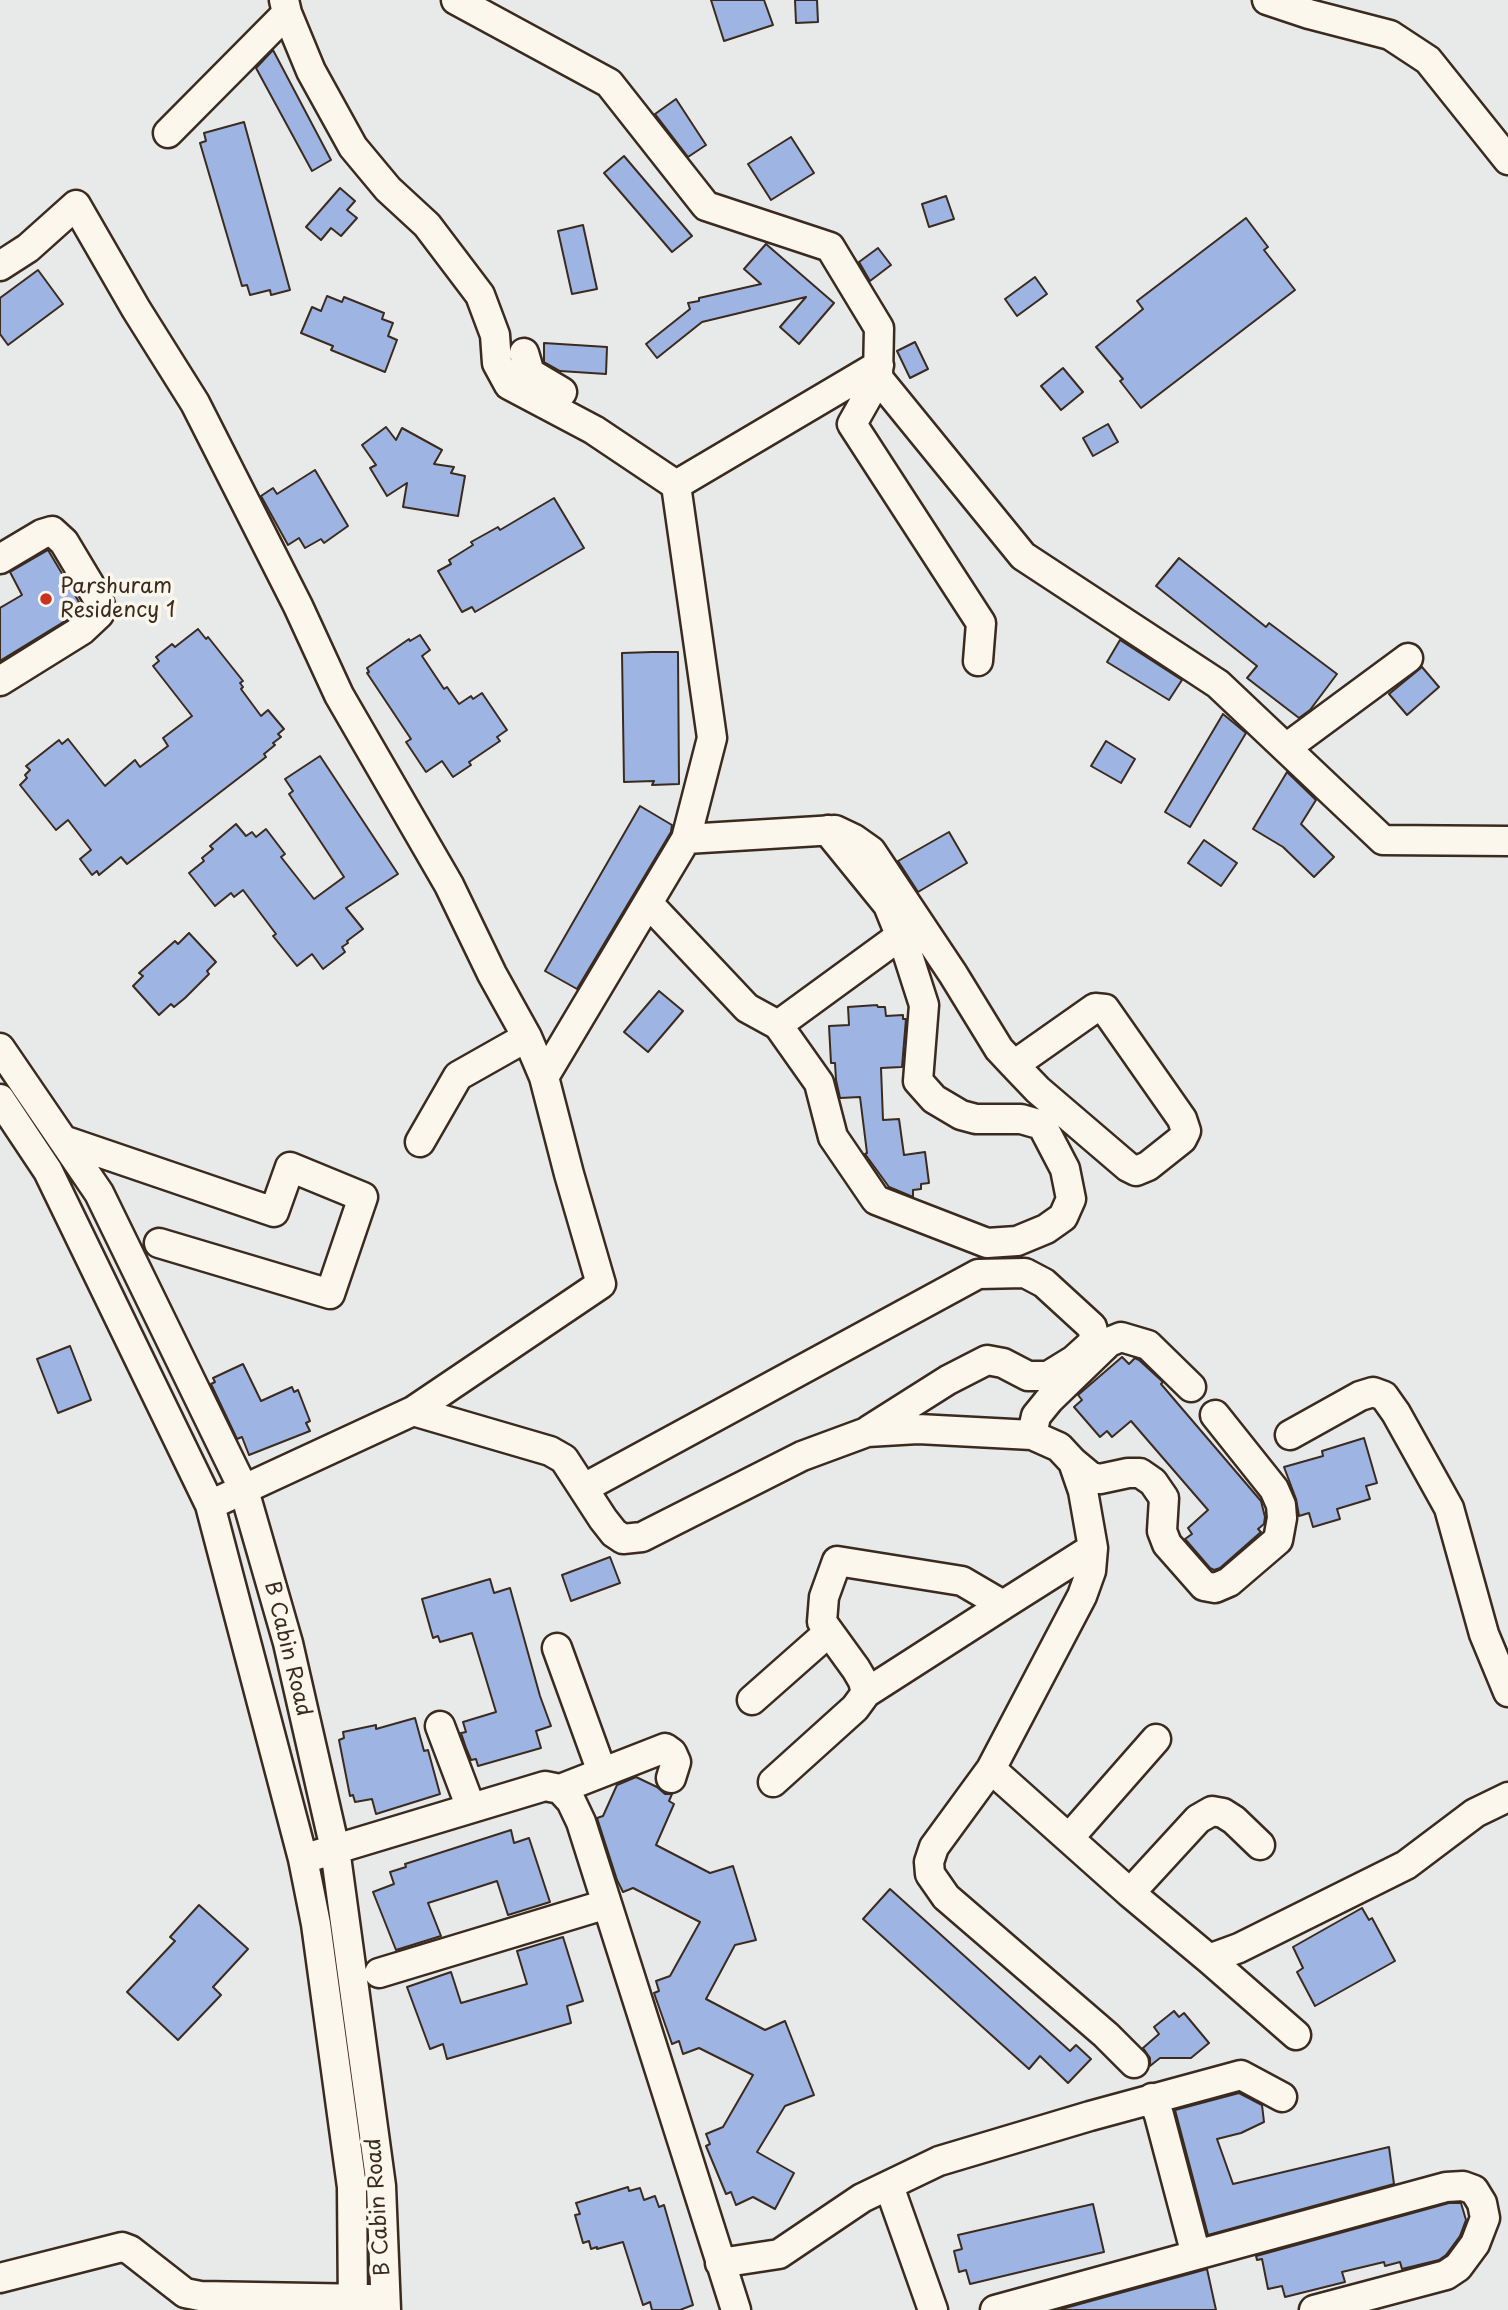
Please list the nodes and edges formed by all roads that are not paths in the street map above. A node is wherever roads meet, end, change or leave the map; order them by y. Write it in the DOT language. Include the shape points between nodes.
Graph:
graph roads {
  1 [pos="456,0"];
  2 [pos="1267,0"];
  3 [pos="286,6"];
  4 [pos="168,133"];
  5 [pos="1508,160"];
  6 [pos="0,266"];
  7 [pos="524,353"];
  8 [pos="879,371"];
  9 [pos="563,392"];
  10 [pos="676,485"];
  11 [pos="0,559"];
  12 [pos="1408,658"];
  13 [pos="978,661"];
  14 [pos="0,681"];
  15 [pos="1286,748"];
  16 [pos="827,830"];
  17 [pos="686,839"];
  18 [pos="1508,841"];
  19 [pos="648,903"];
  20 [pos="900,936"];
  21 [pos="778,1025"];
  22 [pos="527,1037"];
  23 [pos="0,1048"];
  24 [pos="1014,1065"];
  25 [pos="544,1077"];
  26 [pos="5,1117"];
  27 [pos="66,1141"];
  28 [pos="421,1142"];
  29 [pos="159,1243"];
  30 [pos="1191,1387"];
  31 [pos="413,1411"];
  32 [pos="1215,1415"];
  33 [pos="867,1432"];
  34 [pos="1290,1434"];
  35 [pos="1032,1435"];
  36 [pos="1073,1462"];
  37 [pos="584,1488"];
  38 [pos="244,1490"];
  39 [pos="210,1506"];
  40 [pos="1093,1548"];
  41 [pos="1003,1605"];
  42 [pos="828,1632"];
  43 [pos="557,1648"];
  44 [pos="1508,1692"];
  45 [pos="866,1693"];
  46 [pos="752,1700"];
  47 [pos="440,1726"];
  48 [pos="1156,1739"];
  49 [pos="991,1769"];
  50 [pos="602,1772"];
  51 [pos="671,1778"];
  52 [pos="773,1782"];
  53 [pos="559,1789"];
  54 [pos="1508,1797"];
  55 [pos="471,1808"];
  56 [pos="1069,1839"];
  57 [pos="1260,1845"];
  58 [pos="335,1849"];
  59 [pos="303,1859"];
  60 [pos="1130,1893"];
  61 [pos="607,1904"];
  62 [pos="1209,1959"];
  63 [pos="379,1973"];
  64 [pos="1296,2035"];
  65 [pos="1134,2063"];
  66 [pos="1282,2097"];
  67 [pos="1152,2098"];
  68 [pos="352,2186"];
  69 [pos="381,2186"];
  70 [pos="889,2186"];
  71 [pos="1196,2255"];
  72 [pos="720,2263"];
  73 [pos="0,2278"];
  74 [pos="352,2304"];
  75 [pos="386,2304"];
  76 [pos="736,2310"];
  77 [pos="933,2310"];
  78 [pos="995,2310"];
  79 [pos="1314,2310"];
  1 -- 8 [label="street" via="609,83 706,206 830,247 879,328"];
  2 -- 5 [label="street" via="1390,35 1428,60"];
  3 -- 4 [label="street"];
  3 -- 9 [label="street" via="311,71 353,147 388,190 427,225 480,295 495,335 496,363 509,385"];
  6 -- 22 [label="street" via="76,205 202,416 339,695 449,885"];
  7 -- 9 [label="street" via="530,373"];
  8 -- 10 [label="street"];
  8 -- 13 [label="street" via="852,424 981,623"];
  8 -- 15 [label="street" via="1023,556 1219,684"];
  9 -- 10 [label="street" via="594,430"];
  10 -- 17 [label="street" via="712,738"];
  11 -- 14 [label="street" via="52,531 64,542 100,606 99,614 82,630"];
  12 -- 15 [label="street"];
  15 -- 18 [label="street" via="1383,840"];
  16 -- 17 [label="street"];
  16 -- 20 [label="street" via="888,905"];
  16 -- 24 [label="street" via="854,839 871,851 999,1049"];
  17 -- 19 [label="street"];
  19 -- 21 [label="street" via="747,1008"];
  19 -- 25 [label="street"];
  20 -- 21 [label="street"];
  20 -- 21 [label="street" via="924,1005 918,1081 934,1099 961,1115 1042,1125 1065,1169 1071,1199 1063,1217 1017,1241 987,1243 876,1200 833,1137 819,1083"];
  22 -- 25 [label="street"];
  22 -- 28 [label="street" via="458,1076"];
  23 -- 27 [label="street, B Cabin Road"];
  24 -- 24 [label="street" via="1095,1009 1105,1009 1182,1119 1182,1139 1136,1171"];
  25 -- 31 [label="street" via="601,1284"];
  26 -- 39 [label="street" via="48,1171"];
  27 -- 29 [label="street" via="274,1212 290,1167 363,1197 330,1294"];
  27 -- 38 [label="street, B Cabin Road" via="99,1193"];
  30 -- 35 [label="street" via="1148,1345 1121,1337 1109,1342 1049,1400 1036,1416"];
  31 -- 37 [label="street" via="550,1451 564,1460"];
  31 -- 38 [label="street"];
  32 -- 36 [label="street" via="1274,1489 1282,1518 1278,1540 1229,1582 1215,1588 1204,1586 1167,1544 1162,1531 1164,1498 1153,1482 1140,1473 1091,1477"];
  33 -- 35 [label="street" via="918,1429"];
  33 -- 37 [label="street" via="802,1456 642,1537 623,1539 614,1533"];
  33 -- 37 [label="street" via="986,1360 1028,1376 1048,1376 1095,1341 1092,1327 1044,1283 1025,1273 978,1274"];
  34 -- 44 [label="street" via="1360,1396 1373,1392 1384,1396 1448,1508 1485,1634"];
  35 -- 36 [label="street" via="1059,1447"];
  36 -- 40 [label="street"];
  38 -- 39 [label="street"];
  38 -- 58 [label="street, B Cabin Road" via="288,1643"];
  39 -- 59 [label="street"];
  40 -- 41 [label="street"];
  40 -- 49 [label="street" via="1082,1596"];
  41 -- 42 [label="street" via="962,1581 837,1560 824,1597 822,1622"];
  41 -- 45 [label="street"];
  42 -- 45 [label="street" via="856,1669"];
  42 -- 46 [label="street"];
  43 -- 50 [label="street"];
  45 -- 52 [label="street"];
  47 -- 55 [label="street"];
  48 -- 56 [label="street"];
  49 -- 56 [label="street"];
  49 -- 65 [label="street" via="934,1847 930,1874 946,1897"];
  50 -- 51 [label="street" via="665,1748 676,1762"];
  50 -- 53 [label="street"];
  53 -- 55 [label="street" via="545,1786"];
  53 -- 61 [label="street" via="572,1801 581,1822"];
  54 -- 62 [label="street" via="1475,1813 1406,1865"];
  55 -- 58 [label="street"];
  56 -- 60 [label="street"];
  57 -- 60 [label="street" via="1234,1820 1212,1811 1198,1819"];
  58 -- 59 [label="street"];
  58 -- 69 [label="street, B Cabin Road"];
  59 -- 68 [label="street"];
  60 -- 62 [label="street"];
  61 -- 63 [label="street"];
  61 -- 72 [label="street"];
  62 -- 64 [label="street"];
  66 -- 67 [label="street" via="1241,2075"];
  67 -- 70 [label="street" via="939,2161"];
  67 -- 71 [label="street"];
  68 -- 69 [label="street"];
  68 -- 74 [label="street"];
  69 -- 75 [label="street, B Cabin Road"];
  70 -- 72 [label="street" via="862,2198 779,2254"];
  70 -- 77 [label="street"];
  71 -- 78 [label="street"];
  71 -- 79 [label="street" via="1446,2187 1474,2190 1485,2218 1475,2244 1458,2267 1446,2275"];
  72 -- 76 [label="street"];
  73 -- 74 [label="street" via="122,2247 185,2293"];
  74 -- 75 [label="street"];
}
